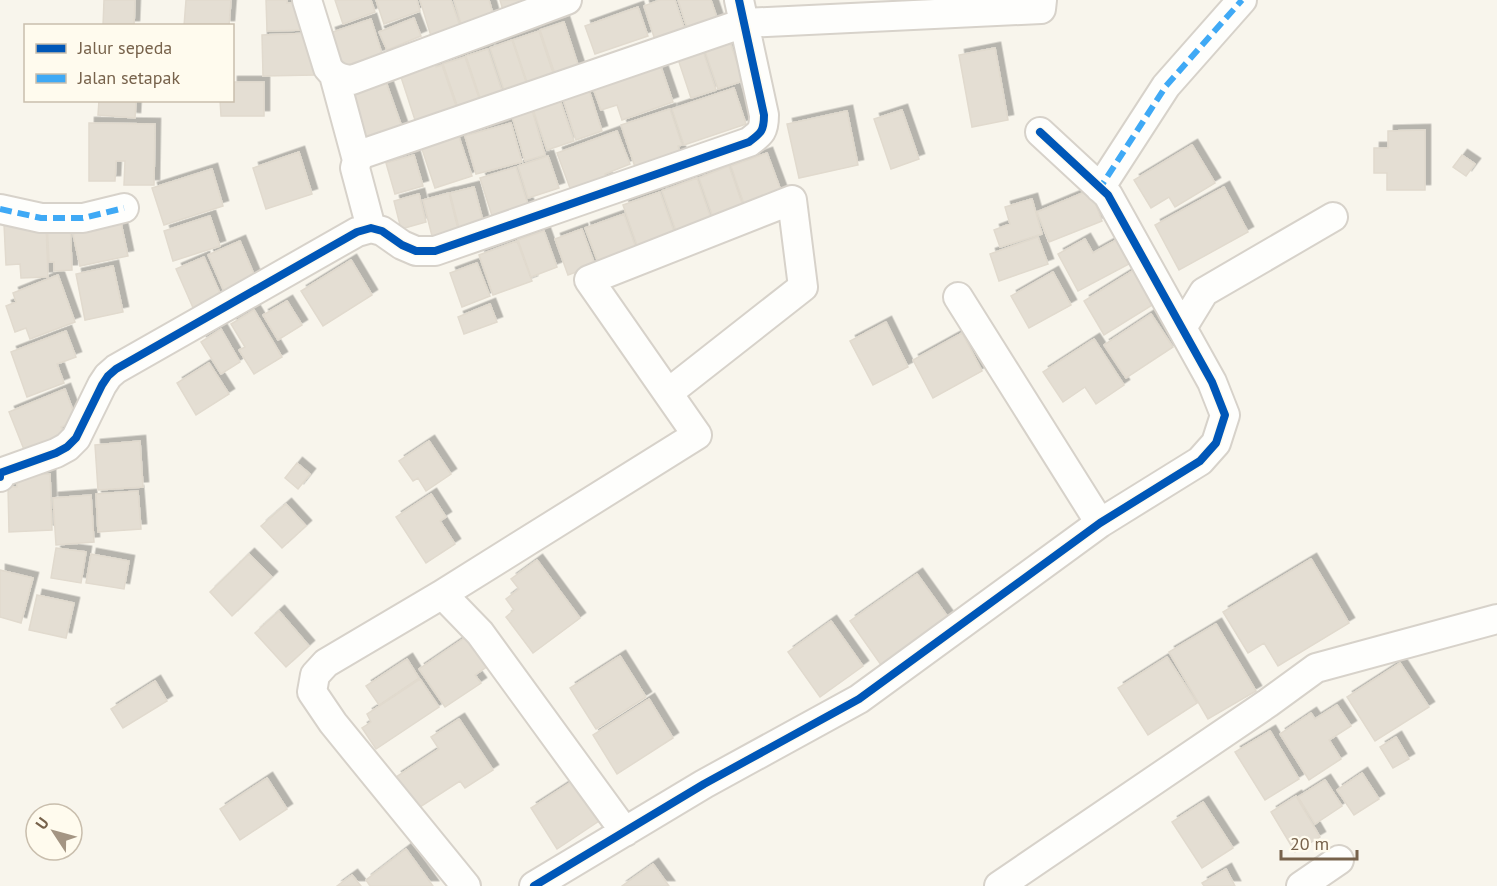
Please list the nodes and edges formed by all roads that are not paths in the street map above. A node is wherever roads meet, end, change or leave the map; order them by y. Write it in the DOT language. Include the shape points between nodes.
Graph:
graph roads {
  1 [pos="307,0"];
  2 [pos="567,0"];
  3 [pos="1042,0"];
  4 [pos="1242,0"];
  5 [pos="933,7"];
  6 [pos="796,10"];
  7 [pos="741,11"];
  8 [pos="334,75"];
  9 [pos="1040,132"];
  10 [pos="357,160"];
  11 [pos="1100,188"];
  12 [pos="124,208"];
  13 [pos="0,209"];
  14 [pos="1333,217"];
  15 [pos="371,228"];
  16 [pos="958,297"];
  17 [pos="1182,328"];
  18 [pos="668,393"];
  19 [pos="0,468"];
  20 [pos="0,474"];
  21 [pos="1100,523"];
  22 [pos="441,596"];
  23 [pos="1497,620"];
  24 [pos="625,832"];
  25 [pos="1339,860"];
  26 [pos="466,886"];
  27 [pos="534,886"];
  28 [pos="999,886"];
  29 [pos="1301,886"];
  1 -- 8 [label="street" via="328,68"];
  2 -- 8 [label="street" via="352,80"];
  3 -- 5 [label="street" via="1041,9"];
  4 -- 11 [label="street" via="1166,86"];
  5 -- 6 [label="street"];
  6 -- 7 [label="street"];
  7 -- 10 [label="street" via="369,151"];
  7 -- 15 [label="street" via="764,114 760,134 749,142 435,251 417,251"];
  8 -- 10 [label="street"];
  9 -- 11 [label="street"];
  10 -- 15 [label="street" via="355,168"];
  11 -- 17 [label="street" via="1108,195"];
  12 -- 13 [label="street" via="83,218 41,218"];
  14 -- 17 [label="street" via="1204,292"];
  15 -- 20 [label="street" via="357,232 116,369 102,385 76,438 67,447"];
  16 -- 21 [label="street"];
  17 -- 21 [label="street" via="1225,415 1216,443 1200,460"];
  18 -- 18 [label="street" via="589,280 792,200 803,287"];
  18 -- 22 [label="street" via="698,435"];
  19 -- 20 [label="street"];
  21 -- 24 [label="street" via="859,699"];
  22 -- 24 [label="street" via="480,633"];
  22 -- 26 [label="street" via="326,663 315,675 312,692"];
  23 -- 28 [label="street" via="1316,668"];
  24 -- 27 [label="street"];
  25 -- 29 [label="street"];
}
